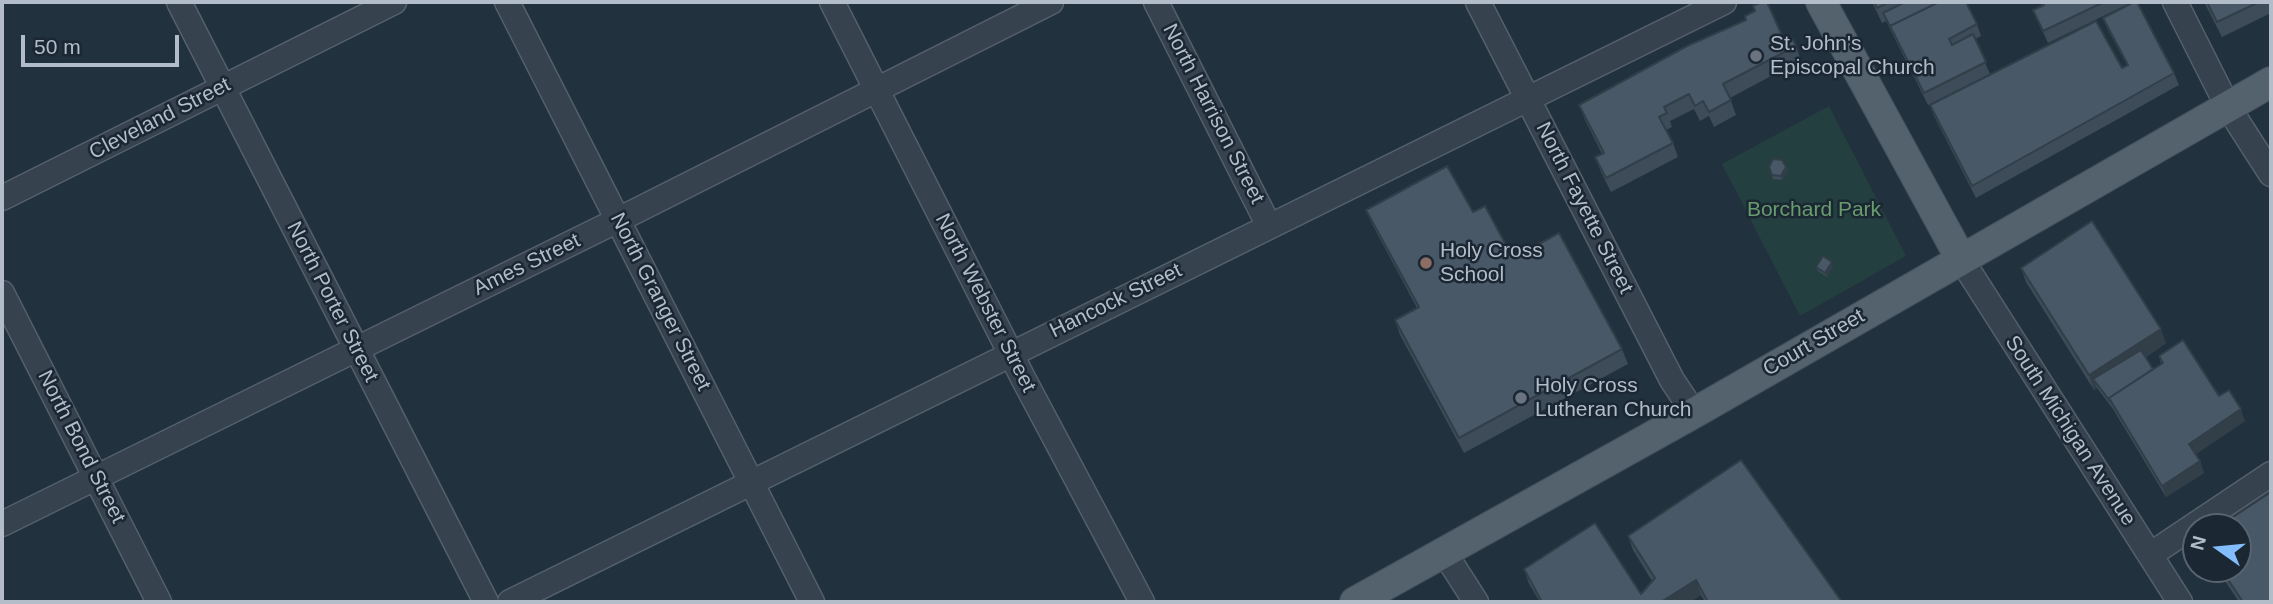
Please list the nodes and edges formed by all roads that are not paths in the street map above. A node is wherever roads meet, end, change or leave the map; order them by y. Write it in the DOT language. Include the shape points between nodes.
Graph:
graph roads {
  1 [pos="179,2"];
  2 [pos="394,2"];
  3 [pos="507,2"];
  4 [pos="832,2"];
  5 [pos="1051,2"];
  6 [pos="1156,2"];
  7 [pos="1478,2"];
  8 [pos="1724,2"];
  9 [pos="1821,2"];
  10 [pos="2175,2"];
  11 [pos="2268,83"];
  12 [pos="222,88"];
  13 [pos="875,89"];
  14 [pos="1527,97"];
  15 [pos="2228,107"];
  16 [pos="2271,174"];
  17 [pos="2,198"];
  18 [pos="618,220"];
  19 [pos="1269,226"];
  20 [pos="1961,258"];
  21 [pos="2,293"];
  22 [pos="356,348"];
  23 [pos="1010,353"];
  24 [pos="1694,413"];
  25 [pos="2271,474"];
  26 [pos="96,477"];
  27 [pos="752,483"];
  28 [pos="2,524"];
  29 [pos="1444,552"];
  30 [pos="2150,555"];
  31 [pos="159,602"];
  32 [pos="486,602"];
  33 [pos="510,602"];
  34 [pos="812,602"];
  35 [pos="1142,602"];
  36 [pos="1355,602"];
  37 [pos="1476,602"];
  38 [pos="2180,602"];
  1 -- 12 [label="street, North Porter Street"];
  2 -- 12 [label="street, Cleveland Street"];
  3 -- 18 [label="street, North Granger Street"];
  4 -- 13 [label="street, North Webster Street"];
  5 -- 13 [label="street, Ames Street"];
  6 -- 19 [label="street, North Harrison Street"];
  7 -- 14 [label="street, North Fayette Street"];
  8 -- 14 [label="street, Hancock Street"];
  9 -- 20 [label="main road"];
  10 -- 15 [label="street"];
  11 -- 15 [label="main road, Court Street"];
  12 -- 17 [label="street, Cleveland Street"];
  12 -- 22 [label="street, North Porter Street"];
  13 -- 18 [label="street, Ames Street"];
  13 -- 23 [label="street, North Webster Street"];
  14 -- 19 [label="street, Hancock Street"];
  14 -- 24 [label="street, North Fayette Street" via="1672,380"];
  15 -- 16 [label="street"];
  15 -- 20 [label="main road, Court Street"];
  18 -- 22 [label="street, Ames Street"];
  18 -- 27 [label="street, North Granger Street"];
  19 -- 23 [label="street, Hancock Street"];
  20 -- 24 [label="main road, Court Street"];
  20 -- 30 [label="street, South Michigan Avenue"];
  21 -- 26 [label="street, North Bond Street"];
  22 -- 26 [label="street, Ames Street"];
  22 -- 32 [label="street, North Porter Street"];
  23 -- 27 [label="street, Hancock Street"];
  23 -- 35 [label="street, North Webster Street"];
  24 -- 29 [label="main road, Court Street"];
  25 -- 30 [label="street"];
  26 -- 28 [label="street, Ames Street"];
  26 -- 31 [label="street, North Bond Street"];
  27 -- 33 [label="street, Hancock Street"];
  27 -- 34 [label="street, North Granger Street"];
  29 -- 36 [label="main road, Court Street"];
  29 -- 37 [label="street"];
  30 -- 38 [label="street, South Michigan Avenue"];
}
